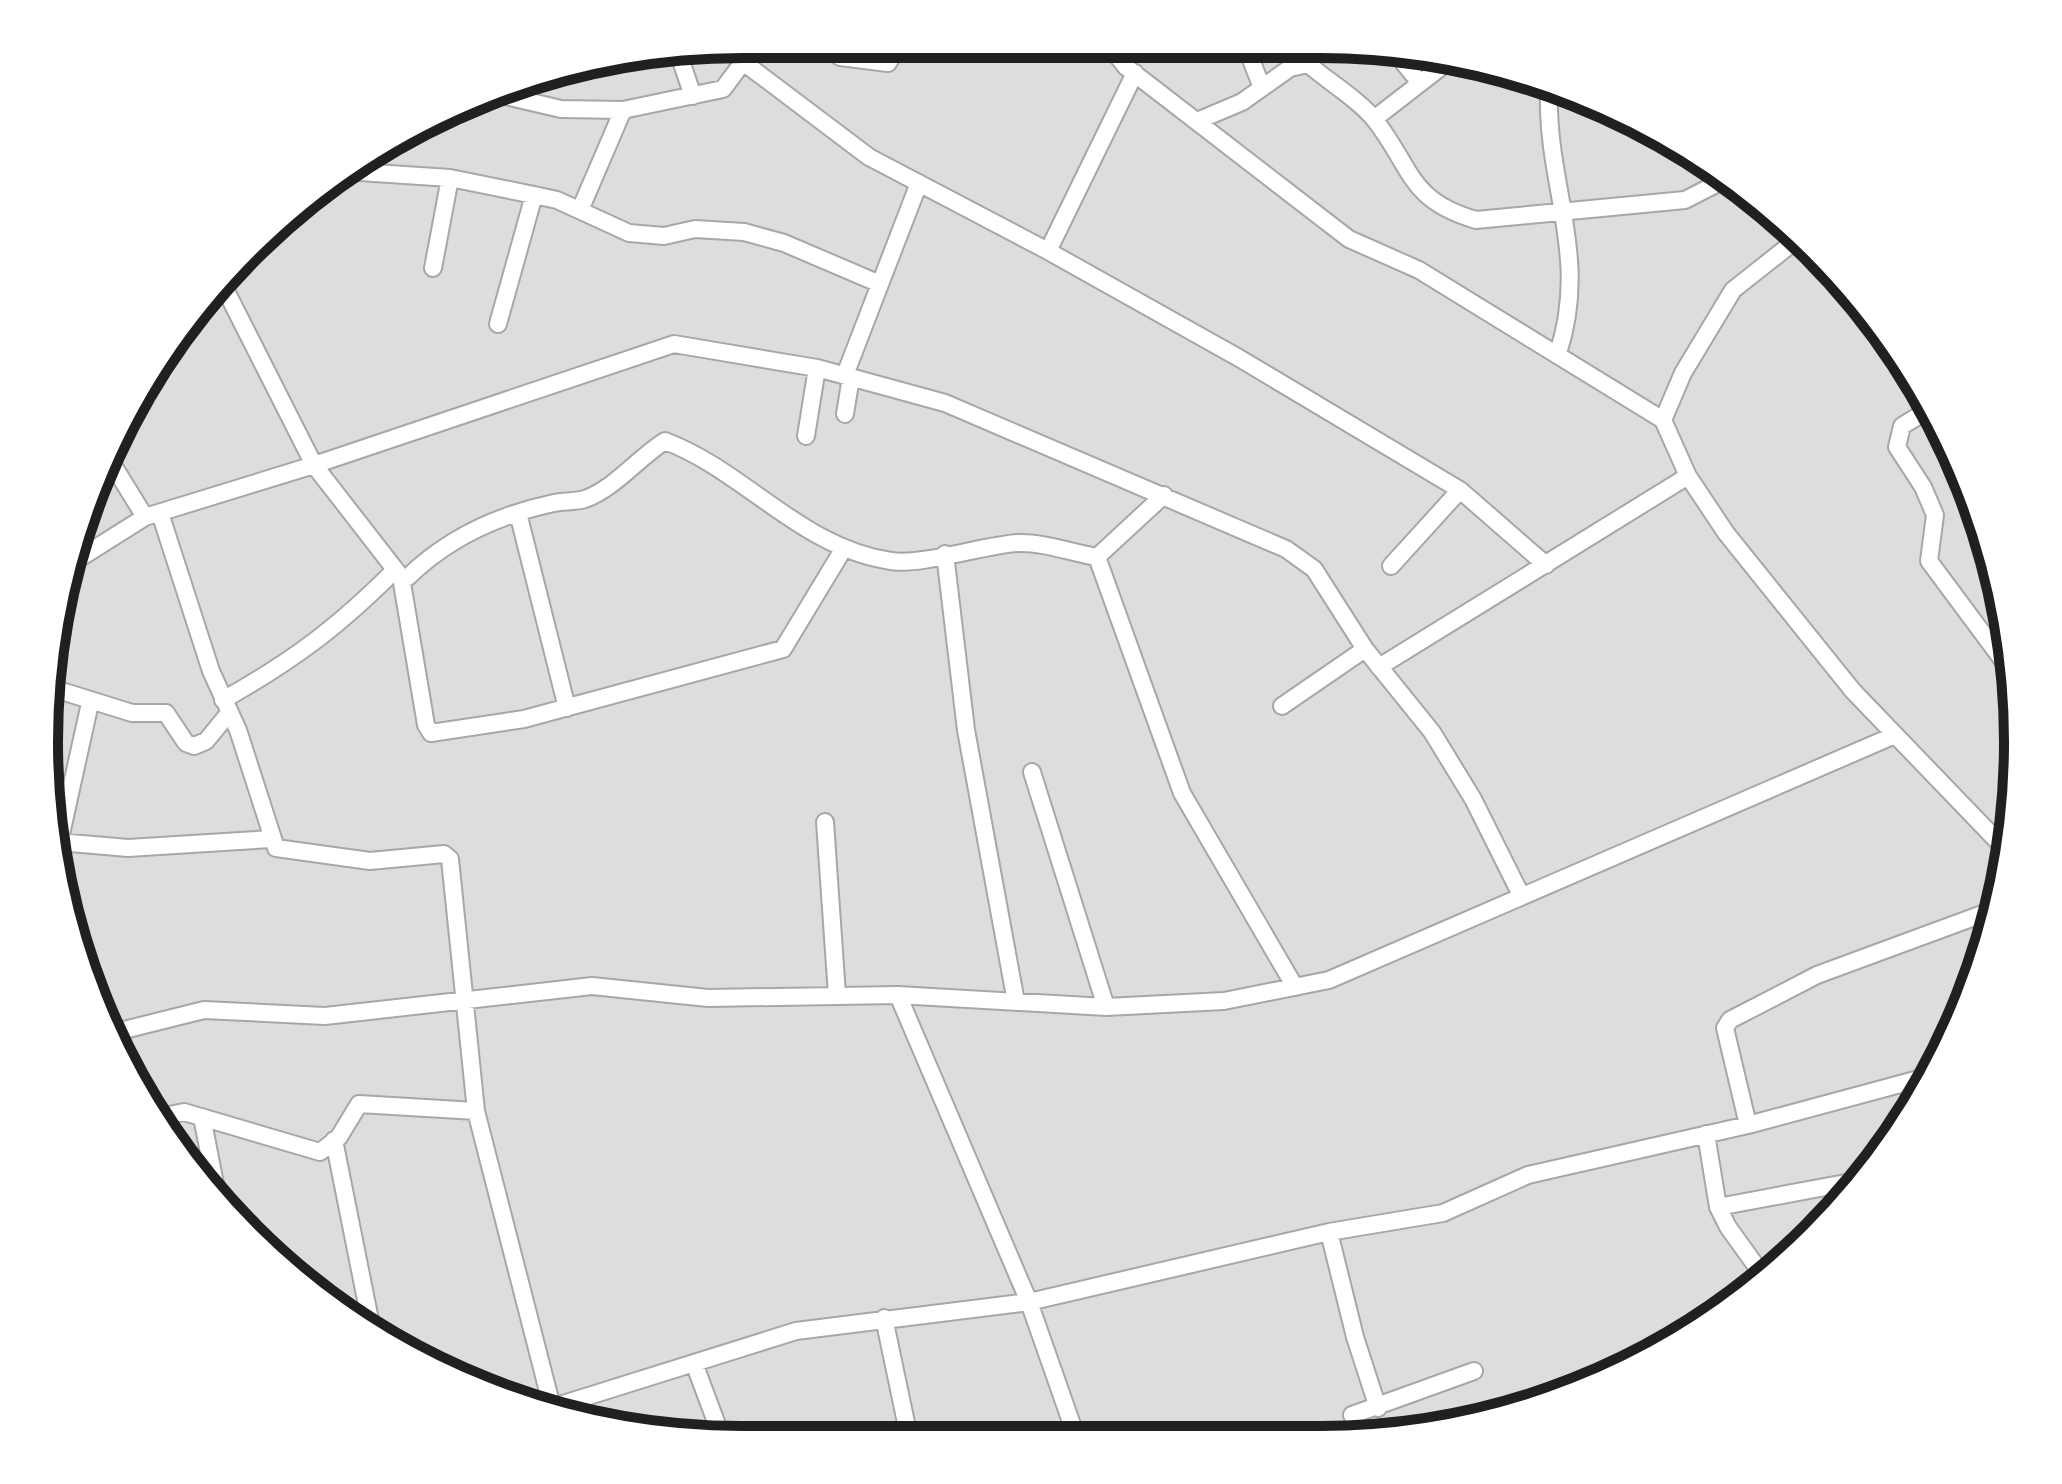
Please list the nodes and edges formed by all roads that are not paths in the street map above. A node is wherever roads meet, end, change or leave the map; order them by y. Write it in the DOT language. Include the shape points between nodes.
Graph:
graph roads {
  1 [pos="748,58"];
  2 [pos="848,58"];
  3 [pos="891,58"];
  4 [pos="1119,58"];
  5 [pos="1250,58"];
  6 [pos="681,61"];
  7 [pos="743,62"];
  8 [pos="1404,63"];
  9 [pos="1439,69"];
  10 [pos="1135,73"];
  11 [pos="1420,83"];
  12 [pos="1262,88"];
  13 [pos="693,96"];
  14 [pos="515,97"];
  15 [pos="1549,97"];
  16 [pos="623,110"];
  17 [pos="1374,119"];
  18 [pos="1197,121"];
  19 [pos="363,172"];
  20 [pos="450,178"];
  21 [pos="919,183"];
  22 [pos="1716,184"];
  23 [pos="534,195"];
  24 [pos="580,210"];
  25 [pos="1565,213"];
  26 [pos="1787,243"];
  27 [pos="1048,251"];
  28 [pos="433,268"];
  29 [pos="880,284"];
  30 [pos="227,292"];
  31 [pos="498,324"];
  32 [pos="1558,353"];
  33 [pos="817,368"];
  34 [pos="848,376"];
  35 [pos="845,414"];
  36 [pos="1920,415"];
  37 [pos="1663,420"];
  38 [pos="806,436"];
  39 [pos="314,465"];
  40 [pos="116,467"];
  41 [pos="1688,476"];
  42 [pos="1460,490"];
  43 [pos="1164,495"];
  44 [pos="518,513"];
  45 [pos="152,515"];
  46 [pos="844,548"];
  47 [pos="945,554"];
  48 [pos="84,556"];
  49 [pos="1097,557"];
  50 [pos="1546,565"];
  51 [pos="1391,566"];
  52 [pos="398,574"];
  53 [pos="1365,649"];
  54 [pos="1998,654"];
  55 [pos="1379,667"];
  56 [pos="60,689"];
  57 [pos="90,703"];
  58 [pos="1282,706"];
  59 [pos="226,707"];
  60 [pos="567,708"];
  61 [pos="1895,735"];
  62 [pos="1032,772"];
  63 [pos="825,822"];
  64 [pos="63,825"];
  65 [pos="271,839"];
  66 [pos="1997,840"];
  67 [pos="67,850"];
  68 [pos="1521,895"];
  69 [pos="1982,914"];
  70 [pos="1295,987"];
  71 [pos="837,995"];
  72 [pos="898,995"];
  73 [pos="462,1000"];
  74 [pos="1016,1002"];
  75 [pos="1106,1007"];
  76 [pos="122,1030"];
  77 [pos="1914,1080"];
  78 [pos="476,1111"];
  79 [pos="169,1115"];
  80 [pos="202,1117"];
  81 [pos="1748,1125"];
  82 [pos="1706,1134"];
  83 [pos="334,1140"];
  84 [pos="213,1175"];
  85 [pos="1842,1184"];
  86 [pos="1718,1207"];
  87 [pos="1329,1232"];
  88 [pos="1757,1267"];
  89 [pos="1029,1302"];
  90 [pos="369,1315"];
  91 [pos="884,1318"];
  92 [pos="694,1363"];
  93 [pos="1474,1371"];
  94 [pos="545,1397"];
  95 [pos="565,1403"];
  96 [pos="1378,1408"];
  97 [pos="1352,1415"];
  98 [pos="717,1425"];
  99 [pos="907,1426"];
  100 [pos="1072,1426"];
  1 -- 7 [label="street"];
  2 -- 3 [label="street" via="888,63"];
  4 -- 10 [label="street"];
  5 -- 12 [label="street"];
  6 -- 13 [label="street"];
  7 -- 13 [label="street" via="723,89"];
  7 -- 21 [label="street" via="869,157"];
  8 -- 11 [label="street"];
  9 -- 11 [label="street"];
  10 -- 18 [label="street"];
  10 -- 27 [label="street"];
  11 -- 17 [label="street"];
  12 -- 17 [label="street" via="1290,68 1308,64"];
  12 -- 18 [label="street"];
  13 -- 16 [label="street"];
  14 -- 16 [label="street" via="561,109"];
  15 -- 25 [label="street" via="1548,126"];
  16 -- 24 [label="street"];
  17 -- 25 [label="street" via="1415,186 1445,211 1476,220"];
  18 -- 32 [label="street" via="1349,239 1419,270"];
  19 -- 20 [label="street"];
  20 -- 23 [label="street"];
  20 -- 28 [label="street"];
  21 -- 27 [label="street"];
  21 -- 29 [label="street"];
  22 -- 25 [label="street" via="1685,200"];
  23 -- 24 [label="street"];
  23 -- 31 [label="street"];
  24 -- 29 [label="street" via="629,233 744,232 784,243"];
  25 -- 32 [label="street" via="1571,282 1569,319"];
  26 -- 37 [label="street" via="1733,290 1683,373"];
  27 -- 42 [label="street"];
  29 -- 34 [label="street"];
  30 -- 39 [label="street"];
  32 -- 37 [label="street"];
  33 -- 34 [label="street"];
  33 -- 38 [label="street"];
  33 -- 39 [label="street" via="674,344"];
  34 -- 35 [label="street"];
  34 -- 43 [label="street" via="945,403"];
  36 -- 54 [label="street" via="1902,426 1897,447 1935,515 1929,561"];
  37 -- 41 [label="street"];
  39 -- 45 [label="street"];
  39 -- 52 [label="street"];
  40 -- 45 [label="street"];
  41 -- 50 [label="street"];
  41 -- 61 [label="street" via="1726,533"];
  42 -- 50 [label="street"];
  42 -- 51 [label="street"];
  43 -- 49 [label="street"];
  43 -- 53 [label="street" via="1286,549 1314,569"];
  44 -- 46 [label="street" via="594,494 665,441 697,453 759,500"];
  44 -- 52 [label="street" via="488,521 431,555 408,577"];
  44 -- 60 [label="street"];
  45 -- 48 [label="street"];
  45 -- 59 [label="street"];
  46 -- 47 [label="street" via="893,562"];
  46 -- 60 [label="street" via="783,649"];
  47 -- 49 [label="street" via="1021,543"];
  47 -- 74 [label="street" via="966,730"];
  49 -- 70 [label="street" via="1182,793"];
  50 -- 55 [label="street"];
  52 -- 59 [label="street" via="344,621"];
  52 -- 60 [label="street" via="431,733"];
  53 -- 55 [label="street"];
  53 -- 58 [label="street"];
  55 -- 68 [label="street" via="1432,732"];
  56 -- 57 [label="street"];
  57 -- 59 [label="street" via="132,713 166,713 186,743 194,746 206,741"];
  57 -- 64 [label="street"];
  59 -- 65 [label="street"];
  61 -- 66 [label="street"];
  61 -- 68 [label="street"];
  62 -- 75 [label="street"];
  63 -- 71 [label="street"];
  65 -- 67 [label="street"];
  65 -- 73 [label="street" via="276,848 370,861 444,854 450,859"];
  68 -- 70 [label="street" via="1329,980"];
  69 -- 81 [label="street" via="1817,975 1730,1020 1725,1028"];
  70 -- 75 [label="street" via="1224,1001"];
  71 -- 72 [label="street"];
  71 -- 73 [label="street" via="708,998 592,986"];
  72 -- 74 [label="street"];
  72 -- 89 [label="street"];
  73 -- 76 [label="street" via="325,1016 204,1010"];
  73 -- 78 [label="street"];
  74 -- 75 [label="street"];
  77 -- 81 [label="street"];
  78 -- 83 [label="street" via="359,1104"];
  78 -- 94 [label="street"];
  79 -- 80 [label="street"];
  80 -- 83 [label="street" via="320,1152"];
  80 -- 84 [label="street"];
  81 -- 82 [label="street"];
  82 -- 86 [label="street"];
  82 -- 87 [label="street" via="1528,1175 1443,1213"];
  83 -- 90 [label="street"];
  85 -- 86 [label="street"];
  86 -- 88 [label="street"];
  87 -- 89 [label="street"];
  87 -- 96 [label="street"];
  89 -- 91 [label="street"];
  89 -- 100 [label="street"];
  91 -- 92 [label="street" via="796,1331"];
  91 -- 99 [label="street"];
  92 -- 95 [label="street"];
  92 -- 98 [label="street"];
  93 -- 96 [label="street"];
  96 -- 97 [label="street"];
}
